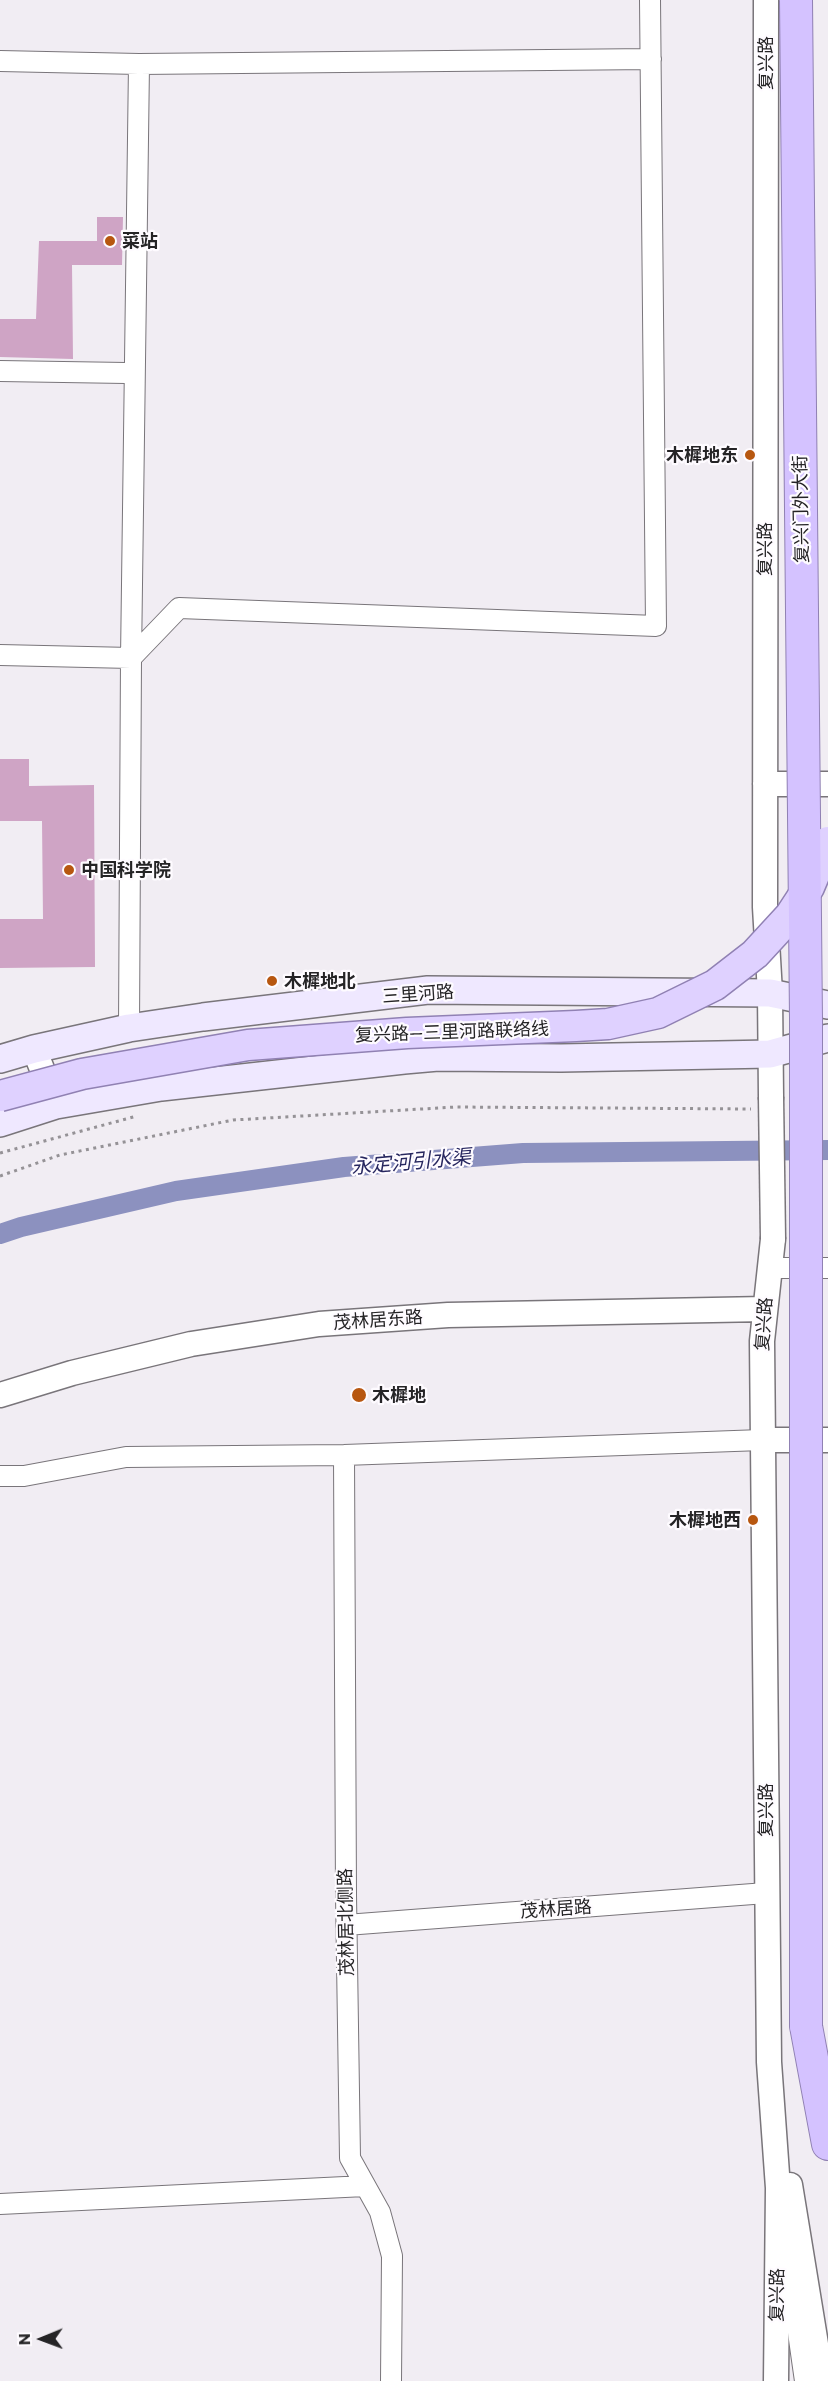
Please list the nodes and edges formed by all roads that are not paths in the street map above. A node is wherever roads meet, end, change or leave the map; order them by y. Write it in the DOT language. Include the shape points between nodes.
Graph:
graph roads {
  1 [pos="650,0"];
  2 [pos="766,0"];
  3 [pos="796,0"];
  4 [pos="651,59"];
  5 [pos="0,61"];
  6 [pos="139,64"];
  7 [pos="0,371"];
  8 [pos="126,373"];
  9 [pos="0,655"];
  10 [pos="131,657"];
  11 [pos="765,784"];
  12 [pos="828,784"];
  13 [pos="828,842"];
  14 [pos="428,990"];
  15 [pos="770,993"];
  16 [pos="821,1020"];
  17 [pos="129,1028"];
  18 [pos="34,1049"];
  19 [pos="770,1054"];
  20 [pos="438,1057"];
  21 [pos="0,1059"];
  22 [pos="0,1096"];
  23 [pos="56,1105"];
  24 [pos="0,1123"];
  25 [pos="770,1268"];
  26 [pos="828,1268"];
  27 [pos="765,1309"];
  28 [pos="0,1395"];
  29 [pos="762,1440"];
  30 [pos="828,1440"];
  31 [pos="344,1455"];
  32 [pos="0,1476"];
  33 [pos="766,1893"];
  34 [pos="346,1925"];
  35 [pos="769,2061"];
  36 [pos="828,2144"];
  37 [pos="365,2186"];
  38 [pos="778,2188"];
  39 [pos="0,2204"];
  40 [pos="391,2381"];
  41 [pos="776,2381"];
  42 [pos="805,2381"];
  43 [pos="822,2381"];
  1 -- 4 [label="street"];
  2 -- 11 [label="street, 复兴路"];
  3 -- 16 [label="highway, 复兴门外大街, bridge"];
  4 -- 6 [label="street"];
  4 -- 10 [label="street" via="656,626 179,608"];
  5 -- 6 [label="street"];
  6 -- 10 [label="street"];
  7 -- 8 [label="street"];
  9 -- 10 [label="street"];
  10 -- 17 [label="street"];
  11 -- 12 [label="street"];
  11 -- 15 [label="street, 复兴路"];
  13 -- 22 [label="main road, 复兴路—三里河路联络线, bridge" via="809,887 790,916 755,954 716,985 658,1013 608,1024 248,1045 82,1074"];
  14 -- 15 [label="main road, 三里河路"];
  14 -- 17 [label="main road, 三里河路"];
  14 -- 20 [label="main road" via="447,1009 448,1036"];
  15 -- 16 [label="main road, 三里河路"];
  15 -- 19 [label="street, 复兴路"];
  16 -- 19 [label="main road"];
  16 -- 36 [label="highway, bridge" via="806,2026"];
  17 -- 18 [label="main road, 三里河路"];
  18 -- 21 [label="main road, 三里河路"];
  18 -- 23 [label="street"];
  19 -- 20 [label="main road"];
  19 -- 25 [label="street, 复兴路, bridge" via="765,1103 773,1239"];
  20 -- 23 [label="main road" via="161,1087"];
  23 -- 24 [label="main road"];
  25 -- 26 [label="street"];
  25 -- 27 [label="street, 复兴路"];
  27 -- 28 [label="street, 茂林居东路" via="448,1315 318,1324 191,1344"];
  27 -- 29 [label="street, 复兴路"];
  29 -- 30 [label="street"];
  29 -- 31 [label="street"];
  29 -- 33 [label="street, 复兴路"];
  31 -- 32 [label="street" via="126,1457 24,1476"];
  31 -- 34 [label="street, 茂林居北侧路"];
  33 -- 34 [label="street, 茂林居路"];
  33 -- 35 [label="street, 复兴路"];
  34 -- 37 [label="street, 茂林居北侧路" via="350,2158"];
  35 -- 38 [label="street, 复兴路"];
  35 -- 43 [label="street"];
  37 -- 39 [label="street"];
  37 -- 40 [label="street, 茂林居北侧路" via="380,2212 392,2256"];
  38 -- 41 [label="street, 复兴路"];
  38 -- 42 [label="street"];
}
